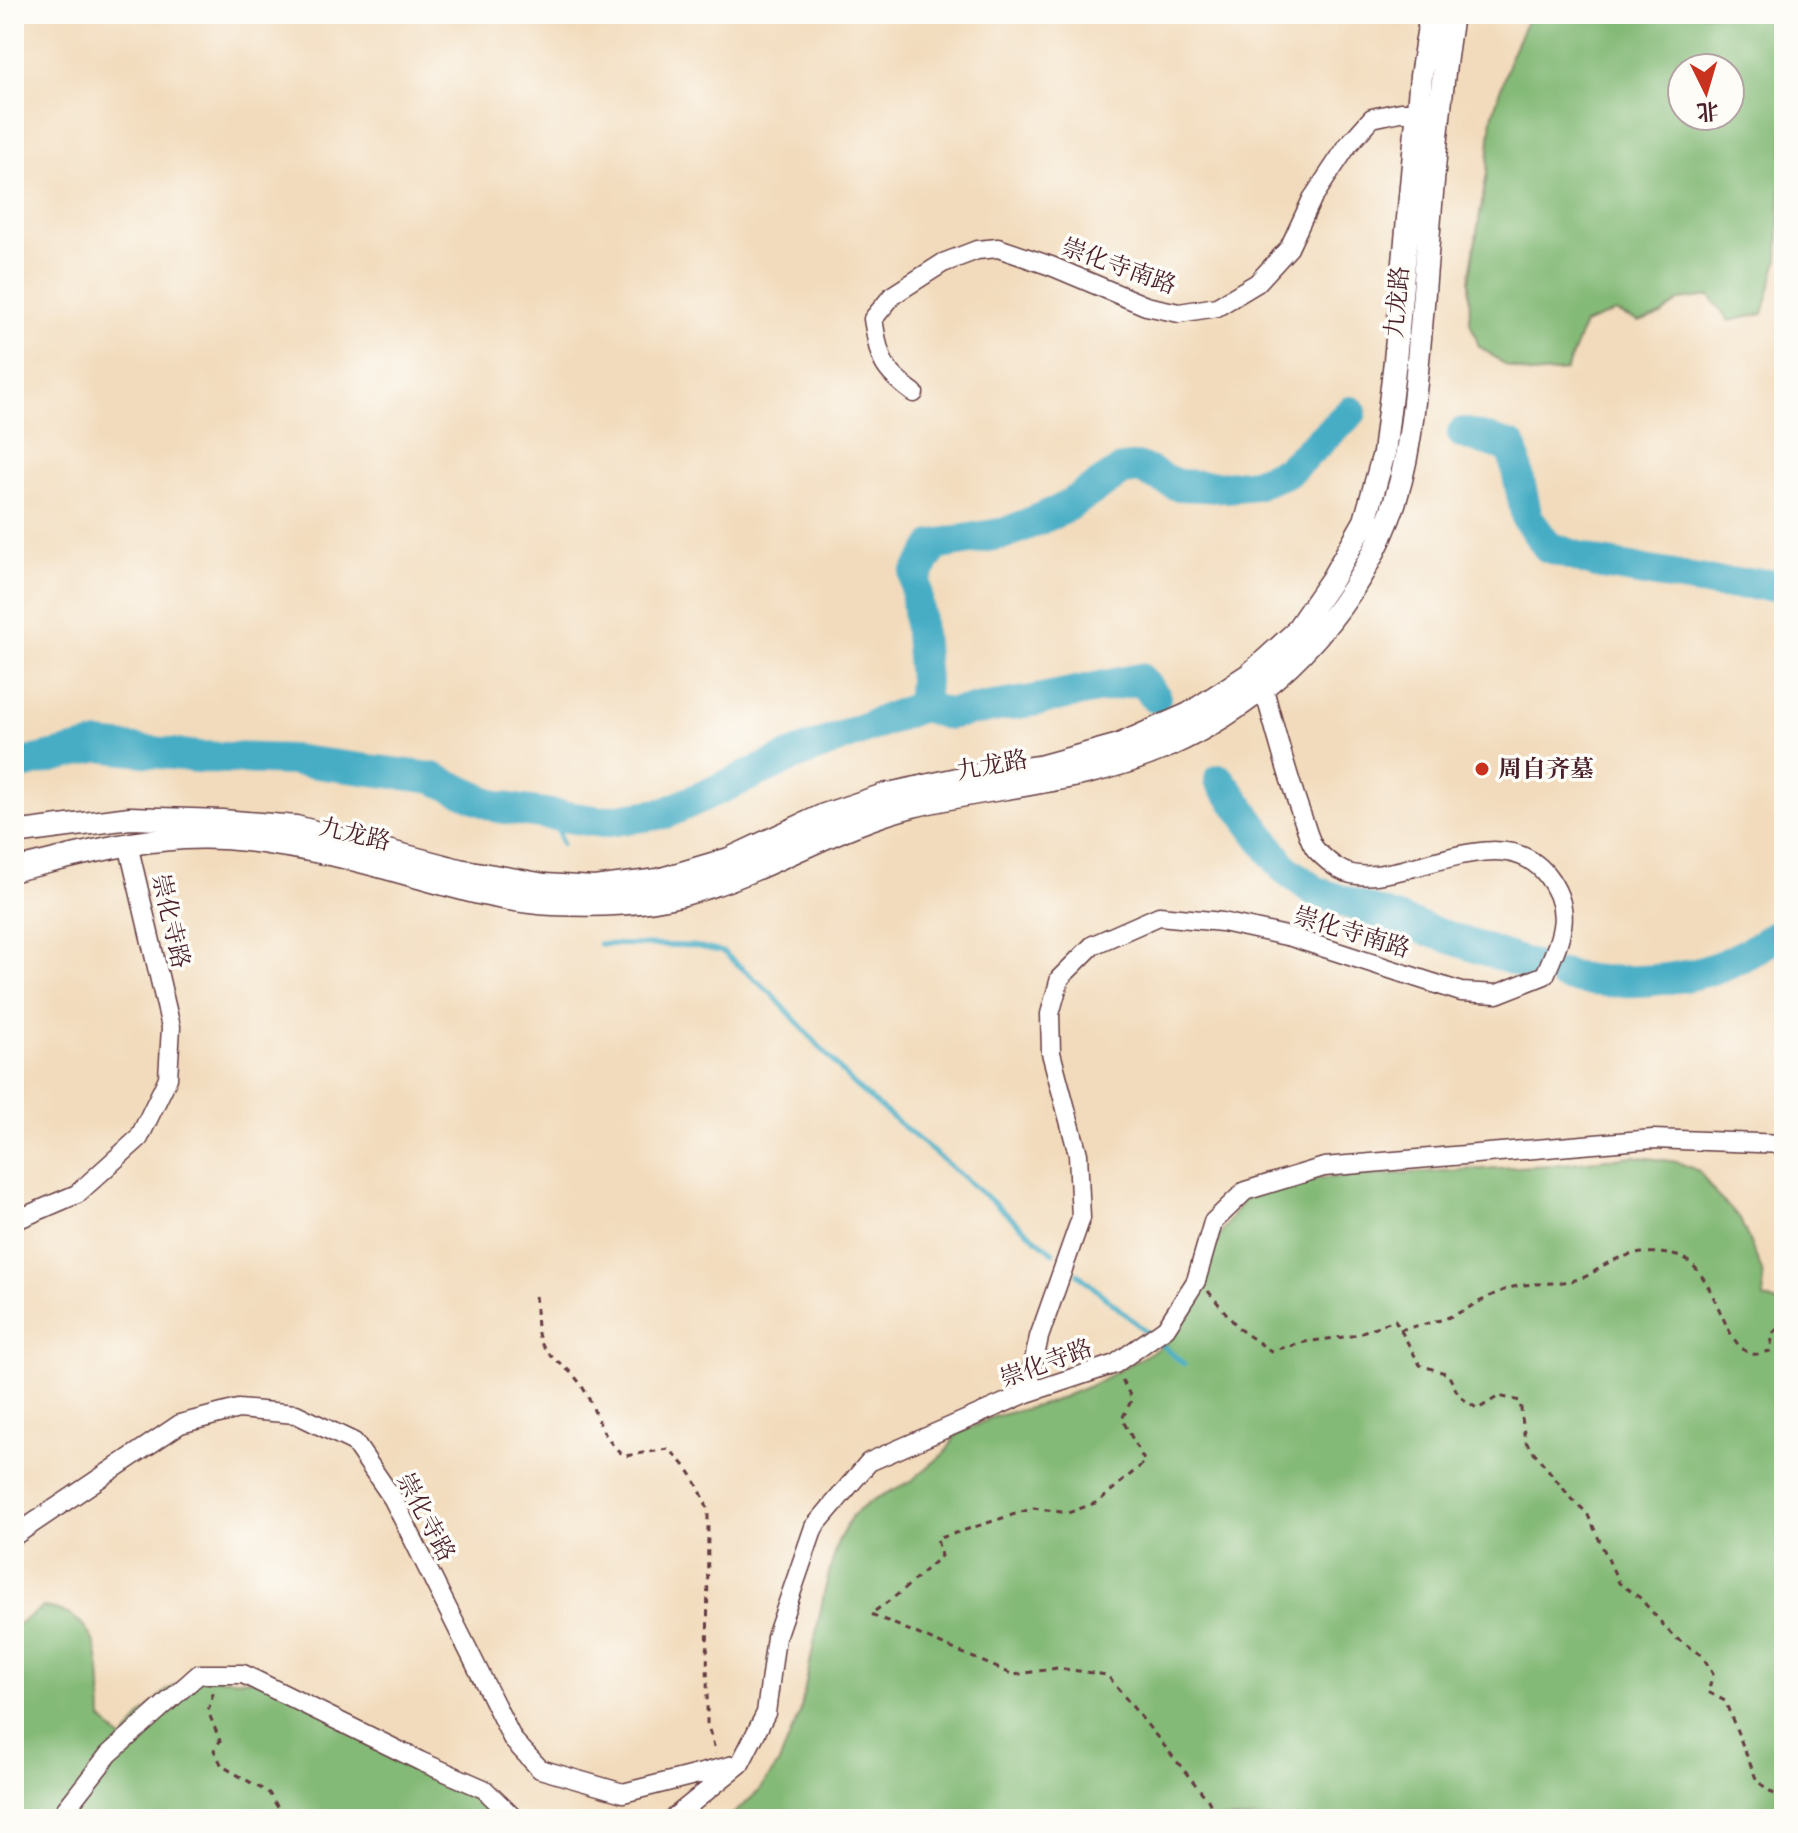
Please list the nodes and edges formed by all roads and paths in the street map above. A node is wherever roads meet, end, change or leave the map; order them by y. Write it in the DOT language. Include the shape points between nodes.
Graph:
graph roads {
  1 [pos="1431,14"];
  2 [pos="1452,14"];
  3 [pos="1418,112"];
  4 [pos="914,393"];
  5 [pos="1264,689"];
  6 [pos="14,833"];
  7 [pos="128,844"];
  8 [pos="14,870"];
  9 [pos="1784,1144"];
  10 [pos="14,1221"];
  11 [pos="1196,1281"];
  12 [pos="535,1296"];
  13 [pos="1784,1324"];
  14 [pos="1400,1330"];
  15 [pos="1115,1364"];
  16 [pos="1027,1393"];
  17 [pos="14,1536"];
  18 [pos="217,1674"];
  19 [pos="740,1764"];
  20 [pos="720,1769"];
  21 [pos="1784,1808"];
  22 [pos="58,1819"];
  23 [pos="285,1819"];
  24 [pos="515,1819"];
  25 [pos="672,1819"];
  26 [pos="1218,1819"];
  1 -- 3 [label="main road, 九龙路"];
  2 -- 5 [label="main road, 九龙路" via="1416,381 1405,459 1390,514 1366,569 1337,613"];
  3 -- 4 [label="street, 崇化寺南路" via="1372,118 1312,199 1289,248 1257,283 1217,307 1179,313 1146,306 998,248 943,263 893,295 873,319 879,353 892,377"];
  3 -- 6 [label="main road, 九龙路" via="1386,437 1365,521 1294,634 1250,674 1189,714 1119,745 1039,767 884,795 824,815 729,859 658,880 594,888 459,870 296,827 130,818"];
  5 -- 7 [label="main road, 九龙路" via="1166,747 1051,782 883,815 730,878 644,903 532,903 257,841 186,838"];
  5 -- 16 [label="street, 崇化寺南路" via="1288,779 1314,848 1340,870 1363,877 1464,853 1507,853 1536,862 1559,891 1564,929 1545,975 1497,994 1461,992 1291,937 1222,922 1159,916 1093,945 1060,978 1050,1014 1051,1053 1078,1154 1081,1218 1039,1337"];
  7 -- 8 [label="main road, 九龙路"];
  7 -- 10 [label="street, 崇化寺路" via="171,1027 168,1078 139,1138 77,1194"];
  9 -- 11 [label="street, 崇化寺路" via="1653,1139 1324,1167 1245,1191 1213,1222"];
  11 -- 14 [label="path" via="1239,1329 1271,1351 1351,1336 1395,1320"];
  11 -- 15 [label="street, 崇化寺路" via="1166,1328"];
  12 -- 20 [label="path" via="540,1341 588,1395 611,1446 625,1456 668,1449 684,1462 703,1496 708,1511 707,1723"];
  13 -- 14 [label="path" via="1773,1333 1770,1351 1742,1350 1705,1278 1680,1257 1632,1253 1588,1276 1515,1287 1433,1324"];
  14 -- 21 [label="path" via="1420,1365 1448,1374 1459,1396 1478,1409 1499,1396 1520,1401 1525,1441 1587,1513 1619,1583 1639,1597 1674,1637 1702,1655 1713,1674 1708,1692 1725,1701 1757,1781"];
  15 -- 16 [label="street, 崇化寺路"];
  15 -- 26 [label="path" via="1132,1399 1122,1419 1145,1462 1098,1502 1068,1513 1034,1508 937,1539 941,1556 871,1614 1014,1675 1057,1668 1107,1675"];
  16 -- 19 [label="street, 崇化寺路" via="869,1462 814,1527 776,1637 766,1713"];
  17 -- 20 [label="street, 崇化寺路" via="180,1424 238,1409 296,1414 354,1442 393,1499 513,1740 540,1769 623,1793"];
  18 -- 22 [label="street" via="199,1674 109,1754"];
  18 -- 23 [label="path" via="208,1711 220,1741 214,1750 222,1766 269,1793"];
  18 -- 24 [label="street" via="243,1674 484,1789"];
  19 -- 20 [label="street, 崇化寺路"];
  19 -- 25 [label="street, 崇化寺路"];
}
